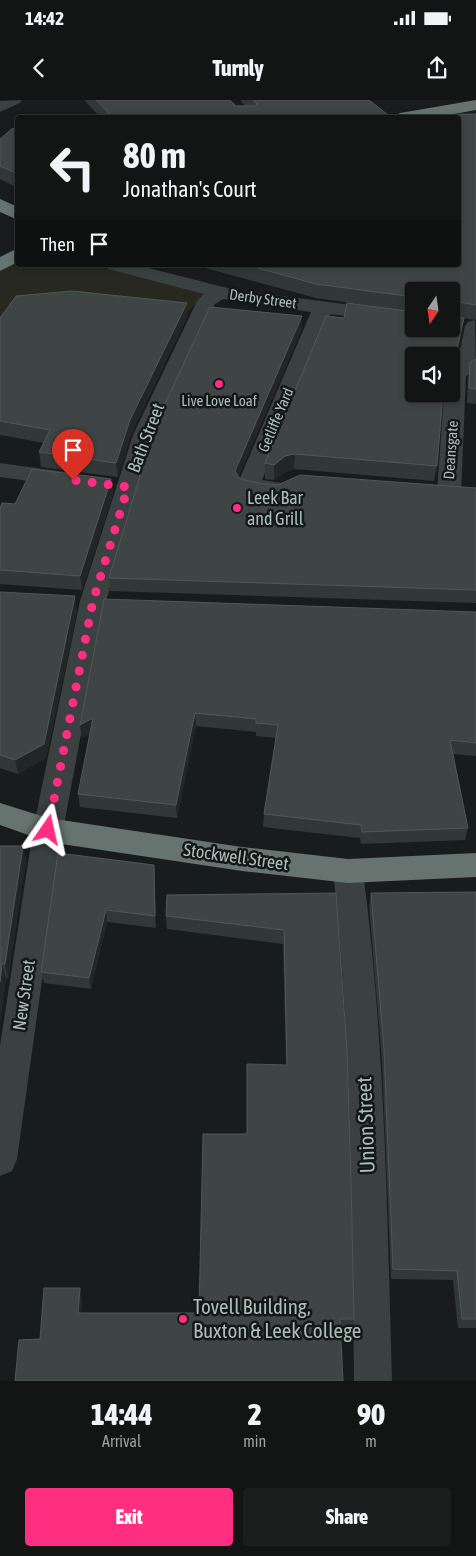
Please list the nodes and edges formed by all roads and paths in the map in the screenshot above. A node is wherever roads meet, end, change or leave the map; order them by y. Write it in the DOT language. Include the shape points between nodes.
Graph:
graph roads {
  1 [pos="14,100"];
  2 [pos="468,103"];
  3 [pos="0,107"];
  4 [pos="414,115"];
  5 [pos="0,204"];
  6 [pos="15,213"];
  7 [pos="15,256"];
  8 [pos="0,265"];
  9 [pos="147,268"];
  10 [pos="220,292"];
  11 [pos="323,307"];
  12 [pos="405,318"];
  13 [pos="470,326"];
  14 [pos="0,470"];
  15 [pos="294,478"];
  16 [pos="108,485"];
  17 [pos="448,492"];
  18 [pos="0,814"];
  19 [pos="48,830"];
  20 [pos="476,865"];
  21 [pos="348,871"];
  22 [pos="0,1159"];
  23 [pos="373,1381"];
  1 -- 3 [label="street"];
  2 -- 4 [label="highway"];
  5 -- 6 [label="highway"];
  7 -- 8 [label="highway"];
  9 -- 10 [label="street, Derby Street"];
  10 -- 11 [label="street, Derby Street"];
  10 -- 16 [label="street, Bath Street" via="207,301 144,436"];
  11 -- 12 [label="street, Derby Street"];
  11 -- 15 [label="street, Getliffe Yard" via="248,485 279,490"];
  13 -- 17 [label="street, Deansgate" via="467,369 456,374"];
  14 -- 16 [label="street"];
  16 -- 19 [label="street, Bath Street" via="93,601"];
  18 -- 19 [label="highway, Stockwell Street"];
  19 -- 21 [label="highway, Stockwell Street"];
  19 -- 22 [label="street, New Street"];
  20 -- 21 [label="highway, Stockwell Street"];
  21 -- 23 [label="street, Union Street" via="355,925 367,1113"];
}
